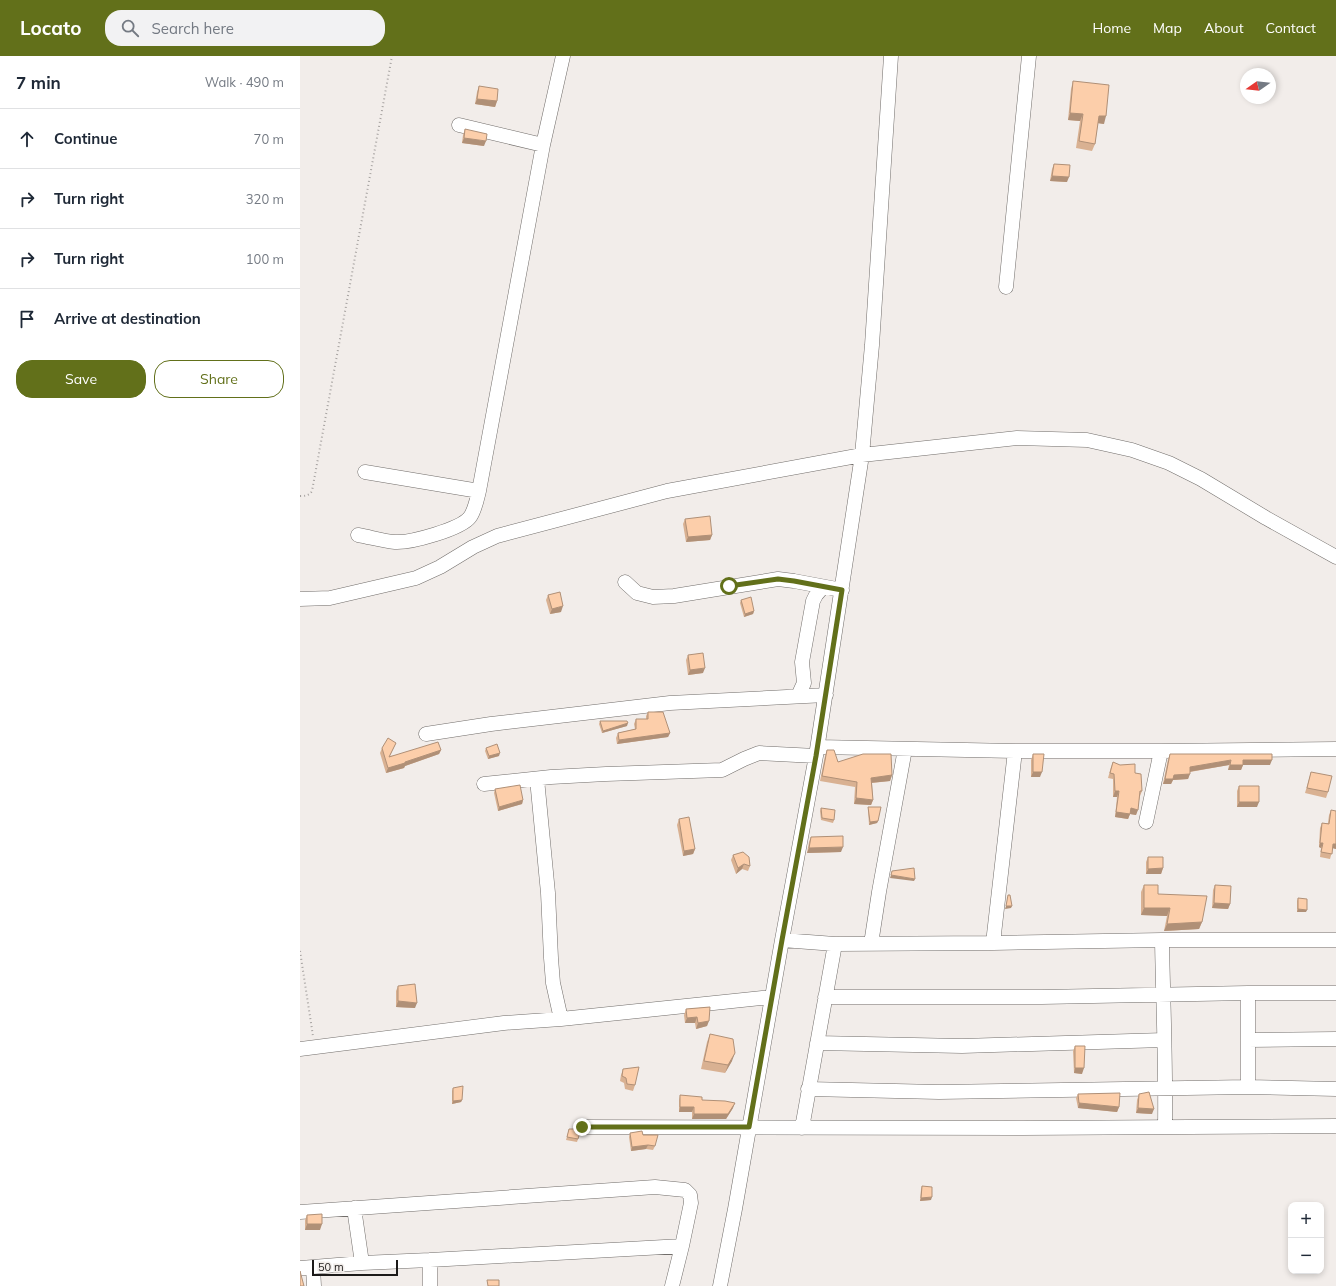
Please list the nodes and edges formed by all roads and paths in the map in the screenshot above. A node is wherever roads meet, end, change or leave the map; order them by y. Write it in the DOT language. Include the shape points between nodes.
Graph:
graph roads {
  1 [pos="392,56"];
  2 [pos="563,56"];
  3 [pos="891,56"];
  4 [pos="1029,56"];
  5 [pos="459,125"];
  6 [pos="543,145"];
  7 [pos="1006,287"];
  8 [pos="862,455"];
  9 [pos="365,472"];
  10 [pos="479,491"];
  11 [pos="300,496"];
  12 [pos="358,535"];
  13 [pos="1336,557"];
  14 [pos="625,582"];
  15 [pos="823,587"];
  16 [pos="842,590"];
  17 [pos="300,599"];
  18 [pos="826,695"];
  19 [pos="798,696"];
  20 [pos="426,734"];
  21 [pos="905,749"];
  22 [pos="1336,749"];
  23 [pos="817,751"];
  24 [pos="1015,751"];
  25 [pos="1161,751"];
  26 [pos="537,779"];
  27 [pos="484,784"];
  28 [pos="1146,822"];
  29 [pos="782,940"];
  30 [pos="1162,940"];
  31 [pos="1336,940"];
  32 [pos="993,943"];
  33 [pos="835,944"];
  34 [pos="871,944"];
  35 [pos="300,951"];
  36 [pos="1248,993"];
  37 [pos="1336,993"];
  38 [pos="1163,994"];
  39 [pos="772,997"];
  40 [pos="826,997"];
  41 [pos="561,1019"];
  42 [pos="1336,1039"];
  43 [pos="1164,1040"];
  44 [pos="1248,1040"];
  45 [pos="817,1043"];
  46 [pos="314,1047"];
  47 [pos="300,1049"];
  48 [pos="1248,1087"];
  49 [pos="808,1089"];
  50 [pos="1166,1089"];
  51 [pos="1336,1089"];
  52 [pos="1165,1126"];
  53 [pos="1336,1126"];
  54 [pos="582,1127"];
  55 [pos="749,1127"];
  56 [pos="802,1128"];
  57 [pos="354,1208"];
  58 [pos="300,1212"];
  59 [pos="682,1246"];
  60 [pos="430,1260"];
  61 [pos="362,1263"];
  62 [pos="307,1268"];
  63 [pos="314,1286"];
  64 [pos="430,1286"];
  65 [pos="672,1286"];
  66 [pos="720,1286"];
  1 -- 11 [label="path" via="312,491 307,496"];
  2 -- 6 [label="street"];
  3 -- 8 [label="street"];
  4 -- 7 [label="street"];
  5 -- 6 [label="street"];
  6 -- 10 [label="street"];
  8 -- 13 [label="street" via="1017,438 1087,440 1132,450 1169,463"];
  8 -- 16 [label="street"];
  8 -- 17 [label="street" via="667,491 498,536 416,578 330,598"];
  9 -- 10 [label="street"];
  10 -- 12 [label="street" via="472,515 466,522 454,528 396,542"];
  14 -- 15 [label="street" via="637,593 653,597 674,596 778,579"];
  15 -- 16 [label="street"];
  15 -- 19 [label="street" via="813,601 802,662 804,683"];
  16 -- 18 [label="street"];
  18 -- 19 [label="street"];
  18 -- 23 [label="street"];
  19 -- 20 [label="street" via="670,703"];
  21 -- 23 [label="street"];
  21 -- 24 [label="street"];
  21 -- 34 [label="street" via="878,892"];
  22 -- 25 [label="street"];
  23 -- 26 [label="street" via="759,753 722,770"];
  23 -- 29 [label="street"];
  24 -- 25 [label="street"];
  24 -- 32 [label="street"];
  25 -- 28 [label="street"];
  26 -- 27 [label="street"];
  26 -- 41 [label="street" via="552,964"];
  29 -- 33 [label="street"];
  29 -- 39 [label="street"];
  30 -- 31 [label="street"];
  30 -- 32 [label="street"];
  30 -- 38 [label="street"];
  32 -- 34 [label="street"];
  33 -- 34 [label="street"];
  33 -- 40 [label="street"];
  35 -- 46 [label="path"];
  36 -- 37 [label="street"];
  36 -- 38 [label="street"];
  36 -- 44 [label="street"];
  38 -- 40 [label="street"];
  38 -- 43 [label="street"];
  39 -- 41 [label="street"];
  39 -- 55 [label="street"];
  40 -- 45 [label="street"];
  41 -- 46 [label="street" via="504,1023"];
  42 -- 44 [label="street"];
  43 -- 45 [label="street" via="962,1046"];
  43 -- 50 [label="street"];
  44 -- 48 [label="street"];
  45 -- 49 [label="street"];
  46 -- 47 [label="street"];
  48 -- 50 [label="street"];
  48 -- 51 [label="street"];
  49 -- 50 [label="street" via="939,1092"];
  49 -- 56 [label="street"];
  50 -- 52 [label="street"];
  52 -- 53 [label="street"];
  52 -- 56 [label="street"];
  54 -- 55 [label="street"];
  55 -- 56 [label="street"];
  55 -- 66 [label="street"];
  57 -- 58 [label="street"];
  57 -- 59 [label="street" via="654,1187 684,1190 690,1195 691,1203"];
  57 -- 61 [label="street"];
  59 -- 60 [label="street"];
  59 -- 65 [label="street"];
  60 -- 61 [label="street"];
  60 -- 64 [label="street"];
  61 -- 62 [label="street"];
  62 -- 63 [label="street"];
}
